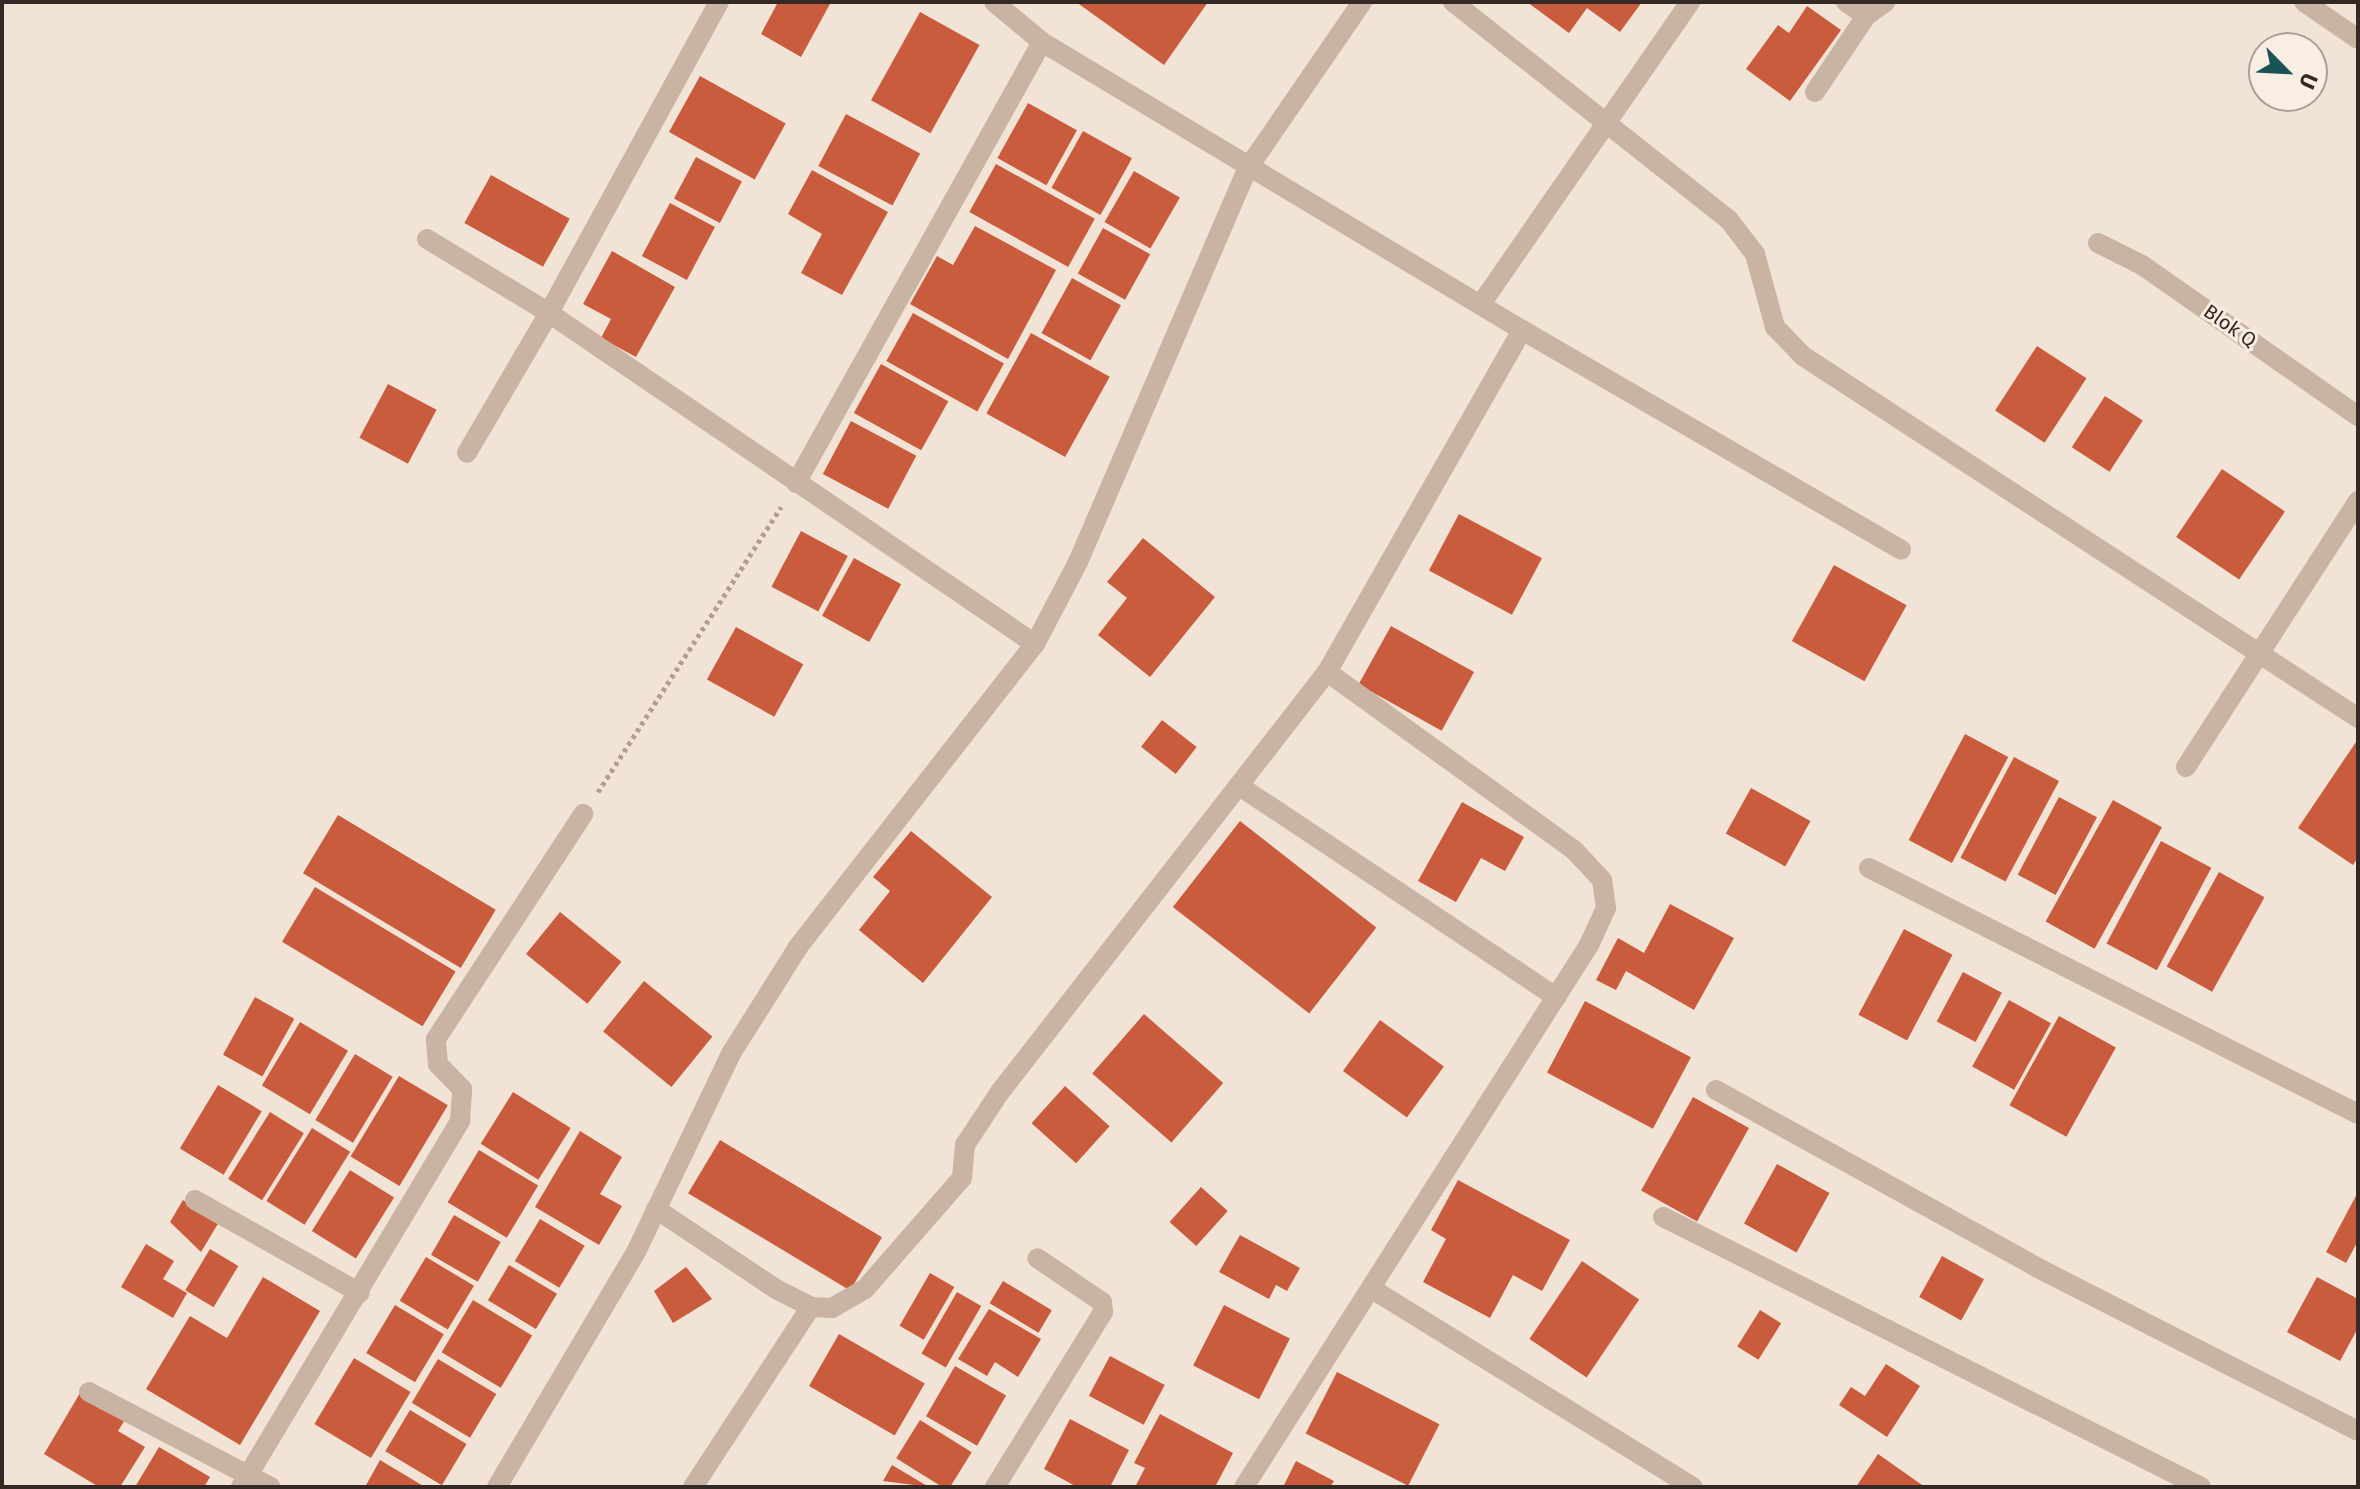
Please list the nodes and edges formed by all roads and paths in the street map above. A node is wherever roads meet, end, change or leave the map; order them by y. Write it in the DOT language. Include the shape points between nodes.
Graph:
graph roads {
  1 [pos="719,2"];
  2 [pos="994,2"];
  3 [pos="1362,2"];
  4 [pos="1453,2"];
  5 [pos="1690,2"];
  6 [pos="1846,2"];
  7 [pos="1885,2"];
  8 [pos="2304,2"];
  9 [pos="1866,16"];
  10 [pos="2358,39"];
  11 [pos="1042,42"];
  12 [pos="1815,92"];
  13 [pos="1604,123"];
  14 [pos="1248,168"];
  15 [pos="427,239"];
  16 [pos="2098,243"];
  17 [pos="1481,304"];
  18 [pos="549,313"];
  19 [pos="1522,330"];
  20 [pos="2358,416"];
  21 [pos="467,453"];
  22 [pos="796,483"];
  23 [pos="2358,501"];
  24 [pos="1901,550"];
  25 [pos="1035,644"];
  26 [pos="2255,653"];
  27 [pos="1327,672"];
  28 [pos="2358,718"];
  29 [pos="2186,767"];
  30 [pos="1241,787"];
  31 [pos="583,814"];
  32 [pos="1869,868"];
  33 [pos="1556,997"];
  34 [pos="1716,1090"];
  35 [pos="2358,1114"];
  36 [pos="195,1200"];
  37 [pos="656,1209"];
  38 [pos="1663,1217"];
  39 [pos="1037,1258"];
  40 [pos="1372,1289"];
  41 [pos="360,1293"];
  42 [pos="811,1307"];
  43 [pos="89,1392"];
  44 [pos="2358,1431"];
  45 [pos="245,1481"];
  46 [pos="271,1487"];
  47 [pos="497,1487"];
  48 [pos="693,1487"];
  49 [pos="995,1487"];
  50 [pos="1244,1487"];
  51 [pos="1693,1487"];
  52 [pos="2201,1487"];
  1 -- 18 [label="street"];
  2 -- 11 [label="street"];
  3 -- 14 [label="street"];
  4 -- 13 [label="street"];
  5 -- 13 [label="street"];
  6 -- 9 [label="street"];
  7 -- 9 [label="street"];
  8 -- 10 [label="street"];
  9 -- 12 [label="street"];
  11 -- 14 [label="street"];
  11 -- 22 [label="street"];
  13 -- 17 [label="street"];
  13 -- 26 [label="street" via="1729,220 1755,254 1765,304 1786,342"];
  14 -- 17 [label="street"];
  14 -- 25 [label="street" via="1078,562"];
  15 -- 18 [label="street"];
  16 -- 20 [label="street, Blok Q" via="2142,265"];
  17 -- 19 [label="street"];
  18 -- 21 [label="street"];
  18 -- 22 [label="street"];
  19 -- 24 [label="street"];
  19 -- 27 [label="street"];
  22 -- 25 [label="street"];
  22 -- 31 [label="path"];
  23 -- 26 [label="street"];
  25 -- 37 [label="street" via="798,947 732,1052"];
  26 -- 28 [label="street"];
  26 -- 29 [label="street"];
  27 -- 30 [label="street"];
  27 -- 33 [label="street" via="1574,850 1602,880 1606,908"];
  30 -- 33 [label="street"];
  30 -- 42 [label="street" via="978,1122 965,1145 962,1178 858,1295 832,1308"];
  31 -- 41 [label="street" via="436,1039 438,1064 462,1089 464,1111"];
  32 -- 35 [label="street"];
  33 -- 40 [label="street"];
  34 -- 44 [label="street" via="2036,1267"];
  36 -- 41 [label="street"];
  37 -- 42 [label="street"];
  37 -- 47 [label="street"];
  38 -- 52 [label="street"];
  39 -- 49 [label="street" via="1104,1307"];
  40 -- 50 [label="street"];
  40 -- 51 [label="street"];
  41 -- 45 [label="street"];
  42 -- 48 [label="street"];
  43 -- 45 [label="street"];
  45 -- 46 [label="street"];
}
